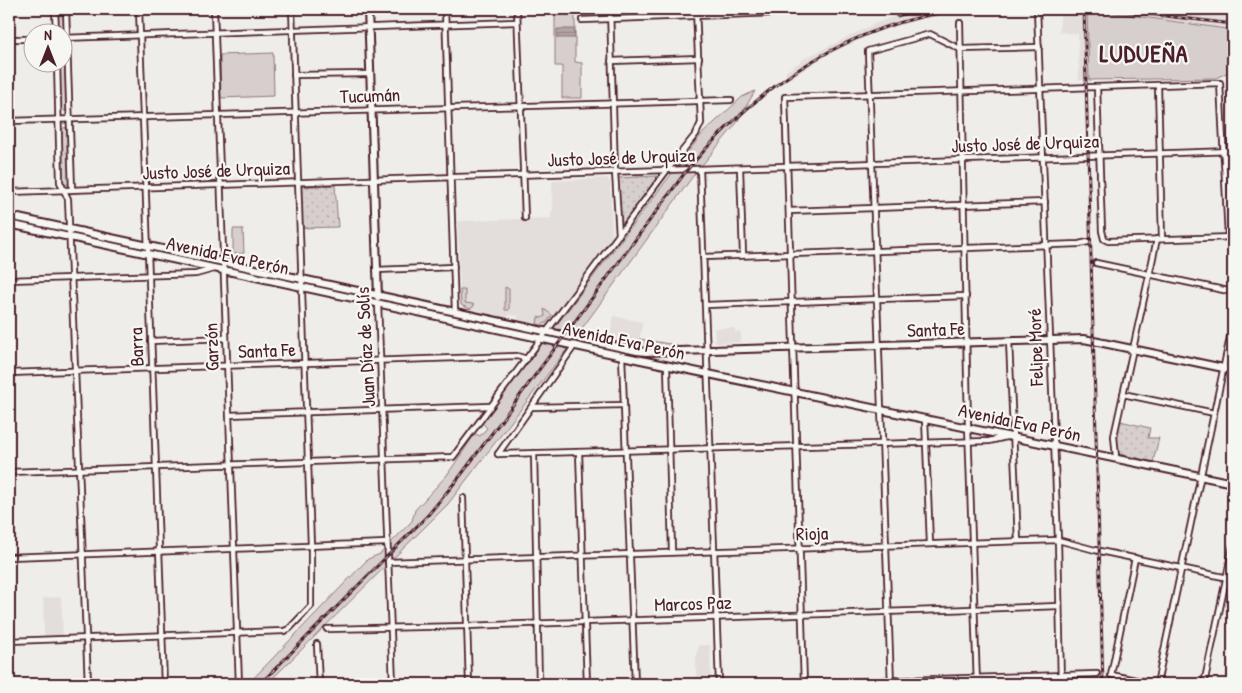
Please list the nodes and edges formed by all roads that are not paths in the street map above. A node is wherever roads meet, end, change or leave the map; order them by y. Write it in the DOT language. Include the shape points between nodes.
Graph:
graph roads {
  1 [pos="56,9"];
  2 [pos="66,9"];
  3 [pos="139,9"];
  4 [pos="214,9"];
  5 [pos="292,9"];
  6 [pos="368,9"];
  7 [pos="445,9"];
  8 [pos="516,9"];
  9 [pos="610,9"];
  10 [pos="696,9"];
  11 [pos="1037,9"];
  12 [pos="760,11"];
  13 [pos="774,13"];
  14 [pos="697,16"];
  15 [pos="610,19"];
  16 [pos="582,20"];
  17 [pos="56,22"];
  18 [pos="66,22"];
  19 [pos="517,22"];
  20 [pos="960,23"];
  21 [pos="446,24"];
  22 [pos="368,27"];
  23 [pos="292,30"];
  24 [pos="215,32"];
  25 [pos="140,35"];
  26 [pos="72,37"];
  27 [pos="22,38"];
  28 [pos="9,39"];
  29 [pos="1039,47"];
  30 [pos="960,49"];
  31 [pos="699,58"];
  32 [pos="611,61"];
  33 [pos="57,72"];
  34 [pos="67,72"];
  35 [pos="370,74"];
  36 [pos="294,75"];
  37 [pos="1158,85"];
  38 [pos="1096,88"];
  39 [pos="1040,90"];
  40 [pos="961,92"];
  41 [pos="870,94"];
  42 [pos="700,100"];
  43 [pos="731,100"];
  44 [pos="613,103"];
  45 [pos="521,106"];
  46 [pos="449,108"];
  47 [pos="371,110"];
  48 [pos="295,112"];
  49 [pos="218,115"];
  50 [pos="143,117"];
  51 [pos="69,119"];
  52 [pos="59,120"];
  53 [pos="9,121"];
  54 [pos="1223,152"];
  55 [pos="1233,152"];
  56 [pos="1160,154"];
  57 [pos="1099,156"];
  58 [pos="1043,158"];
  59 [pos="963,161"];
  60 [pos="872,164"];
  61 [pos="788,166"];
  62 [pos="740,168"];
  63 [pos="700,169"];
  64 [pos="667,170"];
  65 [pos="615,172"];
  66 [pos="524,175"];
  67 [pos="451,177"];
  68 [pos="374,180"];
  69 [pos="297,182"];
  70 [pos="220,185"];
  71 [pos="145,187"];
  72 [pos="64,190"];
  73 [pos="72,190"];
  74 [pos="9,192"];
  75 [pos="1045,202"];
  76 [pos="964,205"];
  77 [pos="873,208"];
  78 [pos="789,211"];
  79 [pos="9,216"];
  80 [pos="525,218"];
  81 [pos="9,224"];
  82 [pos="69,229"];
  83 [pos="619,235"];
  84 [pos="69,237"];
  85 [pos="1231,237"];
  86 [pos="1160,239"];
  87 [pos="1088,242"];
  88 [pos="148,246"];
  89 [pos="1047,246"];
  90 [pos="964,249"];
  91 [pos="875,250"];
  92 [pos="148,253"];
  93 [pos="790,254"];
  94 [pos="743,255"];
  95 [pos="703,256"];
  96 [pos="222,262"];
  97 [pos="1096,263"];
  98 [pos="215,268"];
  99 [pos="454,268"];
  100 [pos="223,270"];
  101 [pos="376,270"];
  102 [pos="1149,274"];
  103 [pos="149,276"];
  104 [pos="71,278"];
  105 [pos="301,278"];
  106 [pos="9,280"];
  107 [pos="301,286"];
  108 [pos="1233,292"];
  109 [pos="378,295"];
  110 [pos="966,296"];
  111 [pos="876,299"];
  112 [pos="792,302"];
  113 [pos="378,303"];
  114 [pos="705,305"];
  115 [pos="455,312"];
  116 [pos="1233,323"];
  117 [pos="547,332"];
  118 [pos="226,338"];
  119 [pos="542,338"];
  120 [pos="1050,340"];
  121 [pos="151,341"];
  122 [pos="1010,342"];
  123 [pos="966,343"];
  124 [pos="878,345"];
  125 [pos="575,346"];
  126 [pos="793,348"];
  127 [pos="1133,349"];
  128 [pos="707,350"];
  129 [pos="638,351"];
  130 [pos="622,356"];
  131 [pos="527,359"];
  132 [pos="381,361"];
  133 [pos="304,363"];
  134 [pos="667,365"];
  135 [pos="227,366"];
  136 [pos="152,368"];
  137 [pos="1224,368"];
  138 [pos="1233,370"];
  139 [pos="75,371"];
  140 [pos="9,373"];
  141 [pos="708,373"];
  142 [pos="794,390"];
  143 [pos="1123,394"];
  144 [pos="624,405"];
  145 [pos="491,406"];
  146 [pos="533,407"];
  147 [pos="880,408"];
  148 [pos="383,410"];
  149 [pos="306,413"];
  150 [pos="1214,413"];
  151 [pos="229,415"];
  152 [pos="925,418"];
  153 [pos="968,426"];
  154 [pos="1014,436"];
  155 [pos="968,442"];
  156 [pos="926,443"];
  157 [pos="881,444"];
  158 [pos="1054,444"];
  159 [pos="796,446"];
  160 [pos="710,448"];
  161 [pos="670,449"];
  162 [pos="626,450"];
  163 [pos="579,452"];
  164 [pos="534,453"];
  165 [pos="1116,457"];
  166 [pos="384,459"];
  167 [pos="308,462"];
  168 [pos="231,464"];
  169 [pos="156,467"];
  170 [pos="79,470"];
  171 [pos="9,472"];
  172 [pos="1201,476"];
  173 [pos="1233,483"];
  174 [pos="462,498"];
  175 [pos="1058,540"];
  176 [pos="1018,541"];
  177 [pos="972,542"];
  178 [pos="387,543"];
  179 [pos="930,544"];
  180 [pos="885,545"];
  181 [pos="311,546"];
  182 [pos="1233,546"];
  183 [pos="799,548"];
  184 [pos="234,549"];
  185 [pos="714,551"];
  186 [pos="159,552"];
  187 [pos="672,552"];
  188 [pos="82,554"];
  189 [pos="630,554"];
  190 [pos="583,555"];
  191 [pos="9,557"];
  192 [pos="536,557"];
  193 [pos="1135,558"];
  194 [pos="464,559"];
  195 [pos="388,562"];
  196 [pos="1182,568"];
  197 [pos="1226,577"];
  198 [pos="1233,579"];
  199 [pos="1059,606"];
  200 [pos="975,608"];
  201 [pos="888,612"];
  202 [pos="802,615"];
  203 [pos="716,618"];
  204 [pos="633,621"];
  205 [pos="586,622"];
  206 [pos="538,624"];
  207 [pos="467,626"];
  208 [pos="390,628"];
  209 [pos="327,629"];
  210 [pos="238,633"];
  211 [pos="162,636"];
  212 [pos="86,638"];
  213 [pos="9,641"];
  214 [pos="317,644"];
  215 [pos="9,674"];
  216 [pos="1097,674"];
  217 [pos="1061,675"];
  218 [pos="977,678"];
  219 [pos="891,682"];
  220 [pos="9,684"];
  221 [pos="88,684"];
  222 [pos="164,684"];
  223 [pos="239,684"];
  224 [pos="319,684"];
  225 [pos="392,684"];
  226 [pos="469,684"];
  227 [pos="539,684"];
  228 [pos="587,684"];
  229 [pos="634,684"];
  230 [pos="719,684"];
  231 [pos="782,684"];
  232 [pos="804,684"];
  233 [pos="977,684"];
  234 [pos="1061,684"];
  235 [pos="1157,684"];
  236 [pos="1204,684"];
  1 -- 17 [label="street"];
  2 -- 18 [label="street"];
  3 -- 25 [label="street, Barra"];
  4 -- 24 [label="street, Garzón"];
  5 -- 23 [label="street"];
  6 -- 22 [label="main road, Juan Díaz de Solís"];
  7 -- 21 [label="street"];
  8 -- 19 [label="street"];
  9 -- 15 [label="street"];
  10 -- 14 [label="street"];
  11 -- 29 [label="street, Felipe Moré"];
  12 -- 13 [label="street"];
  12 -- 14 [label="street"];
  14 -- 15 [label="street"];
  14 -- 31 [label="street"];
  15 -- 16 [label="street"];
  15 -- 32 [label="street"];
  19 -- 21 [label="street"];
  19 -- 45 [label="street"];
  20 -- 30 [label="street"];
  21 -- 22 [label="street"];
  21 -- 46 [label="street"];
  22 -- 23 [label="street"];
  22 -- 35 [label="main road, Juan Díaz de Solís"];
  23 -- 24 [label="street"];
  23 -- 36 [label="street"];
  24 -- 25 [label="street"];
  24 -- 49 [label="street, Garzón"];
  25 -- 26 [label="street"];
  25 -- 50 [label="street, Barra"];
  27 -- 28 [label="street"];
  29 -- 30 [label="street"];
  29 -- 39 [label="street, Felipe Moré"];
  30 -- 40 [label="street"];
  30 -- 41 [label="street" via="930,34 868,50"];
  31 -- 32 [label="street"];
  31 -- 42 [label="street"];
  32 -- 44 [label="street"];
  33 -- 52 [label="street"];
  34 -- 51 [label="street"];
  35 -- 36 [label="street"];
  35 -- 47 [label="main road, Juan Díaz de Solís"];
  36 -- 48 [label="street"];
  37 -- 38 [label="street"];
  37 -- 54 [label="street" via="1220,83"];
  37 -- 56 [label="street"];
  38 -- 39 [label="street"];
  38 -- 57 [label="street"];
  39 -- 40 [label="street"];
  39 -- 58 [label="street, Felipe Moré"];
  40 -- 41 [label="street"];
  40 -- 59 [label="street"];
  41 -- 60 [label="street"];
  41 -- 61 [label="street" via="785,97"];
  42 -- 43 [label="street, Tucumán"];
  42 -- 44 [label="street, Tucumán"];
  42 -- 64 [label="street" via="701,123 696,134"];
  44 -- 45 [label="street, Tucumán"];
  44 -- 65 [label="street"];
  45 -- 46 [label="street, Tucumán"];
  45 -- 66 [label="street"];
  46 -- 47 [label="street, Tucumán"];
  46 -- 67 [label="street"];
  47 -- 48 [label="street, Tucumán"];
  47 -- 68 [label="main road, Juan Díaz de Solís"];
  48 -- 49 [label="street, Tucumán"];
  48 -- 69 [label="street"];
  49 -- 50 [label="street, Tucumán"];
  49 -- 70 [label="street, Garzón"];
  50 -- 51 [label="street, Tucumán"];
  50 -- 71 [label="street, Barra"];
  51 -- 52 [label="street, Tucumán"];
  51 -- 73 [label="street"];
  52 -- 53 [label="street, Tucumán"];
  52 -- 72 [label="street" via="60,182"];
  54 -- 55 [label="street, Justo José de Urquiza"];
  54 -- 56 [label="street, Justo José de Urquiza"];
  54 -- 85 [label="street"];
  56 -- 57 [label="street, Justo José de Urquiza"];
  56 -- 86 [label="street"];
  57 -- 58 [label="street, Justo José de Urquiza"];
  57 -- 86 [label="street" via="1104,239"];
  58 -- 59 [label="street, Justo José de Urquiza"];
  58 -- 75 [label="street, Felipe Moré"];
  59 -- 60 [label="street, Justo José de Urquiza"];
  59 -- 76 [label="street"];
  60 -- 61 [label="street, Justo José de Urquiza"];
  60 -- 77 [label="street"];
  61 -- 62 [label="street, Justo José de Urquiza"];
  61 -- 78 [label="street"];
  62 -- 63 [label="street, Justo José de Urquiza"];
  62 -- 94 [label="street"];
  63 -- 64 [label="street, Justo José de Urquiza"];
  63 -- 95 [label="street"];
  64 -- 65 [label="street, Justo José de Urquiza"];
  64 -- 83 [label="street"];
  65 -- 66 [label="street, Justo José de Urquiza"];
  65 -- 83 [label="street"];
  66 -- 67 [label="street, Justo José de Urquiza"];
  66 -- 80 [label="street"];
  67 -- 68 [label="street, Justo José de Urquiza"];
  67 -- 99 [label="street"];
  68 -- 69 [label="street, Justo José de Urquiza"];
  68 -- 101 [label="main road, Juan Díaz de Solís"];
  69 -- 70 [label="street, Justo José de Urquiza"];
  69 -- 105 [label="street"];
  70 -- 71 [label="street, Justo José de Urquiza"];
  70 -- 96 [label="street, Garzón"];
  71 -- 73 [label="street, Justo José de Urquiza"];
  71 -- 88 [label="street, Barra"];
  72 -- 73 [label="street, Justo José de Urquiza"];
  72 -- 74 [label="street, Justo José de Urquiza"];
  72 -- 82 [label="street" via="68,199"];
  75 -- 76 [label="street"];
  75 -- 89 [label="street, Felipe Moré"];
  76 -- 77 [label="street"];
  76 -- 90 [label="street"];
  77 -- 78 [label="street"];
  77 -- 91 [label="street"];
  78 -- 93 [label="street"];
  79 -- 82 [label="main road, Avenida Eva Perón"];
  81 -- 84 [label="main road, Avenida Eva Perón"];
  82 -- 84 [label="street"];
  82 -- 88 [label="main road, Avenida Eva Perón"];
  83 -- 117 [label="street"];
  84 -- 92 [label="main road, Avenida Eva Perón"];
  84 -- 104 [label="street"];
  85 -- 86 [label="street"];
  86 -- 102 [label="street"];
  87 -- 89 [label="street"];
  88 -- 92 [label="street, Barra"];
  88 -- 96 [label="main road, Avenida Eva Perón"];
  89 -- 90 [label="street"];
  89 -- 120 [label="street, Felipe Moré"];
  90 -- 91 [label="street"];
  90 -- 110 [label="street"];
  91 -- 93 [label="street"];
  91 -- 111 [label="street"];
  92 -- 98 [label="main road, Avenida Eva Perón"];
  92 -- 103 [label="street, Barra"];
  93 -- 94 [label="street"];
  93 -- 112 [label="street"];
  94 -- 95 [label="street"];
  95 -- 114 [label="street"];
  96 -- 100 [label="street, Garzón"];
  96 -- 105 [label="main road, Avenida Eva Perón"];
  97 -- 102 [label="street"];
  98 -- 100 [label="main road, Avenida Eva Perón"];
  98 -- 103 [label="street" via="196,274"];
  99 -- 101 [label="street"];
  99 -- 115 [label="street"];
  100 -- 107 [label="main road, Avenida Eva Perón"];
  100 -- 118 [label="street, Garzón"];
  101 -- 109 [label="main road, Juan Díaz de Solís"];
  102 -- 108 [label="street"];
  102 -- 127 [label="street"];
  103 -- 104 [label="street"];
  103 -- 121 [label="street, Barra"];
  104 -- 106 [label="street"];
  104 -- 139 [label="street"];
  105 -- 107 [label="street"];
  105 -- 109 [label="main road, Avenida Eva Perón"];
  107 -- 113 [label="main road, Avenida Eva Perón"];
  107 -- 133 [label="street"];
  109 -- 113 [label="main road, Juan Díaz de Solís"];
  109 -- 115 [label="main road, Avenida Eva Perón"];
  110 -- 111 [label="street"];
  110 -- 123 [label="street"];
  111 -- 112 [label="street"];
  111 -- 124 [label="street"];
  112 -- 114 [label="street"];
  112 -- 126 [label="street"];
  113 -- 119 [label="main road, Avenida Eva Perón"];
  113 -- 132 [label="street, Juan Díaz de Solís"];
  114 -- 128 [label="street"];
  115 -- 117 [label="main road, Avenida Eva Perón"];
  116 -- 137 [label="street"];
  117 -- 119 [label="street"];
  117 -- 129 [label="main road, Avenida Eva Perón"];
  118 -- 121 [label="street"];
  118 -- 135 [label="street, Garzón"];
  119 -- 125 [label="main road, Avenida Eva Perón"];
  119 -- 131 [label="street"];
  120 -- 122 [label="main road, Santa Fe"];
  120 -- 127 [label="main road, Santa Fe" via="1084,339"];
  120 -- 158 [label="street, Felipe Moré"];
  121 -- 136 [label="street, Barra"];
  122 -- 123 [label="main road, Santa Fe"];
  122 -- 154 [label="street"];
  123 -- 124 [label="main road, Santa Fe"];
  123 -- 153 [label="street"];
  124 -- 126 [label="main road, Santa Fe"];
  124 -- 147 [label="street"];
  125 -- 130 [label="main road, Avenida Eva Perón"];
  125 -- 146 [label="street"];
  126 -- 128 [label="main road, Santa Fe"];
  126 -- 142 [label="street"];
  127 -- 137 [label="main road, Santa Fe"];
  127 -- 143 [label="street"];
  128 -- 129 [label="main road, Santa Fe"];
  128 -- 141 [label="street"];
  130 -- 134 [label="main road, Avenida Eva Perón"];
  130 -- 144 [label="street"];
  131 -- 132 [label="street, Santa Fe" via="517,356"];
  131 -- 145 [label="street"];
  132 -- 133 [label="street, Santa Fe"];
  132 -- 148 [label="street, Juan Díaz de Solís"];
  133 -- 135 [label="street, Santa Fe"];
  133 -- 149 [label="street"];
  134 -- 141 [label="main road, Avenida Eva Perón"];
  134 -- 161 [label="street"];
  135 -- 136 [label="street, Santa Fe"];
  135 -- 151 [label="street, Garzón"];
  136 -- 139 [label="street, Santa Fe"];
  136 -- 169 [label="street, Barra"];
  137 -- 138 [label="main road, Santa Fe"];
  137 -- 150 [label="street"];
  139 -- 140 [label="street, Santa Fe"];
  139 -- 170 [label="street"];
  141 -- 142 [label="main road, Avenida Eva Perón"];
  141 -- 160 [label="street"];
  142 -- 147 [label="main road, Avenida Eva Perón"];
  142 -- 159 [label="street"];
  143 -- 150 [label="street"];
  143 -- 165 [label="street" via="1114,436"];
  144 -- 146 [label="street"];
  144 -- 162 [label="street"];
  145 -- 148 [label="street"];
  145 -- 166 [label="street" via="453,457"];
  146 -- 164 [label="street" via="498,454"];
  147 -- 152 [label="main road, Avenida Eva Perón"];
  147 -- 157 [label="street"];
  148 -- 149 [label="street"];
  148 -- 166 [label="street, Juan Díaz de Solís"];
  149 -- 151 [label="street"];
  149 -- 167 [label="street"];
  150 -- 172 [label="street"];
  151 -- 168 [label="street, Garzón"];
  152 -- 153 [label="main road, Avenida Eva Perón"];
  152 -- 156 [label="street"];
  153 -- 154 [label="main road, Avenida Eva Perón"];
  153 -- 155 [label="street"];
  154 -- 155 [label="street"];
  154 -- 158 [label="main road, Avenida Eva Perón"];
  154 -- 176 [label="street"];
  155 -- 156 [label="street"];
  155 -- 177 [label="street"];
  156 -- 157 [label="street"];
  156 -- 179 [label="street"];
  157 -- 159 [label="street"];
  157 -- 180 [label="street"];
  158 -- 165 [label="main road, Avenida Eva Perón"];
  158 -- 175 [label="street, Felipe Moré"];
  159 -- 160 [label="street"];
  159 -- 183 [label="street"];
  160 -- 161 [label="street"];
  160 -- 185 [label="street"];
  161 -- 162 [label="street"];
  161 -- 187 [label="street"];
  162 -- 163 [label="street"];
  162 -- 189 [label="street"];
  163 -- 164 [label="street"];
  163 -- 190 [label="street"];
  164 -- 192 [label="street"];
  165 -- 172 [label="main road, Avenida Eva Perón"];
  166 -- 167 [label="street"];
  166 -- 178 [label="street, Juan Díaz de Solís"];
  167 -- 168 [label="street"];
  167 -- 181 [label="street"];
  168 -- 169 [label="street"];
  168 -- 184 [label="street, Garzón"];
  169 -- 170 [label="street"];
  169 -- 186 [label="street, Barra"];
  170 -- 171 [label="street"];
  170 -- 188 [label="street"];
  172 -- 173 [label="main road, Avenida Eva Perón"];
  172 -- 196 [label="street"];
  174 -- 194 [label="street"];
  175 -- 176 [label="street, Rioja"];
  175 -- 193 [label="street, Rioja"];
  175 -- 199 [label="street, Felipe Moré"];
  176 -- 177 [label="street, Rioja"];
  177 -- 179 [label="street, Rioja"];
  177 -- 200 [label="street"];
  178 -- 181 [label="street"];
  178 -- 195 [label="street, Juan Díaz de Solís"];
  179 -- 180 [label="street, Rioja"];
  180 -- 183 [label="street, Rioja"];
  180 -- 201 [label="street"];
  181 -- 184 [label="street"];
  181 -- 210 [label="street" via="311,606 286,630"];
  182 -- 197 [label="street"];
  183 -- 185 [label="street, Rioja"];
  183 -- 202 [label="street"];
  184 -- 186 [label="street"];
  184 -- 210 [label="street, Garzón"];
  185 -- 187 [label="street, Rioja"];
  185 -- 203 [label="street"];
  186 -- 188 [label="street"];
  186 -- 211 [label="street, Barra"];
  187 -- 189 [label="street, Rioja"];
  188 -- 191 [label="street"];
  188 -- 212 [label="street"];
  189 -- 190 [label="street, Rioja"];
  189 -- 204 [label="street"];
  190 -- 192 [label="street, Rioja"];
  190 -- 205 [label="street"];
  192 -- 194 [label="street, Rioja"];
  192 -- 206 [label="street"];
  193 -- 196 [label="street, Rioja"];
  193 -- 235 [label="street" via="1111,675"];
  194 -- 195 [label="street, Rioja"];
  194 -- 207 [label="street"];
  195 -- 208 [label="street, Juan Díaz de Solís"];
  196 -- 197 [label="street, Rioja"];
  196 -- 235 [label="street"];
  197 -- 198 [label="street, Rioja"];
  197 -- 236 [label="street"];
  199 -- 200 [label="street, Marcos Paz"];
  199 -- 217 [label="street, Felipe Moré"];
  200 -- 201 [label="street, Marcos Paz"];
  200 -- 218 [label="street"];
  201 -- 202 [label="street, Marcos Paz"];
  201 -- 219 [label="street"];
  202 -- 203 [label="street, Marcos Paz"];
  202 -- 232 [label="street"];
  203 -- 204 [label="street, Marcos Paz"];
  203 -- 230 [label="street"];
  204 -- 205 [label="street, Marcos Paz"];
  204 -- 229 [label="street"];
  205 -- 206 [label="street, Marcos Paz"];
  205 -- 228 [label="street"];
  206 -- 207 [label="street, Marcos Paz"];
  206 -- 227 [label="street"];
  207 -- 208 [label="street, Marcos Paz"];
  207 -- 226 [label="street"];
  208 -- 209 [label="street, Marcos Paz"];
  208 -- 225 [label="street, Juan Díaz de Solís"];
  210 -- 211 [label="street"];
  210 -- 223 [label="street, Garzón"];
  211 -- 212 [label="street"];
  211 -- 222 [label="street, Barra"];
  212 -- 213 [label="street"];
  212 -- 221 [label="street"];
  214 -- 224 [label="street"];
  215 -- 220 [label="street"];
  216 -- 217 [label="street"];
  217 -- 218 [label="street"];
  217 -- 234 [label="street, Felipe Moré"];
  218 -- 219 [label="street"];
  218 -- 233 [label="street"];
  219 -- 232 [label="street"];
  231 -- 232 [label="street"];
}
